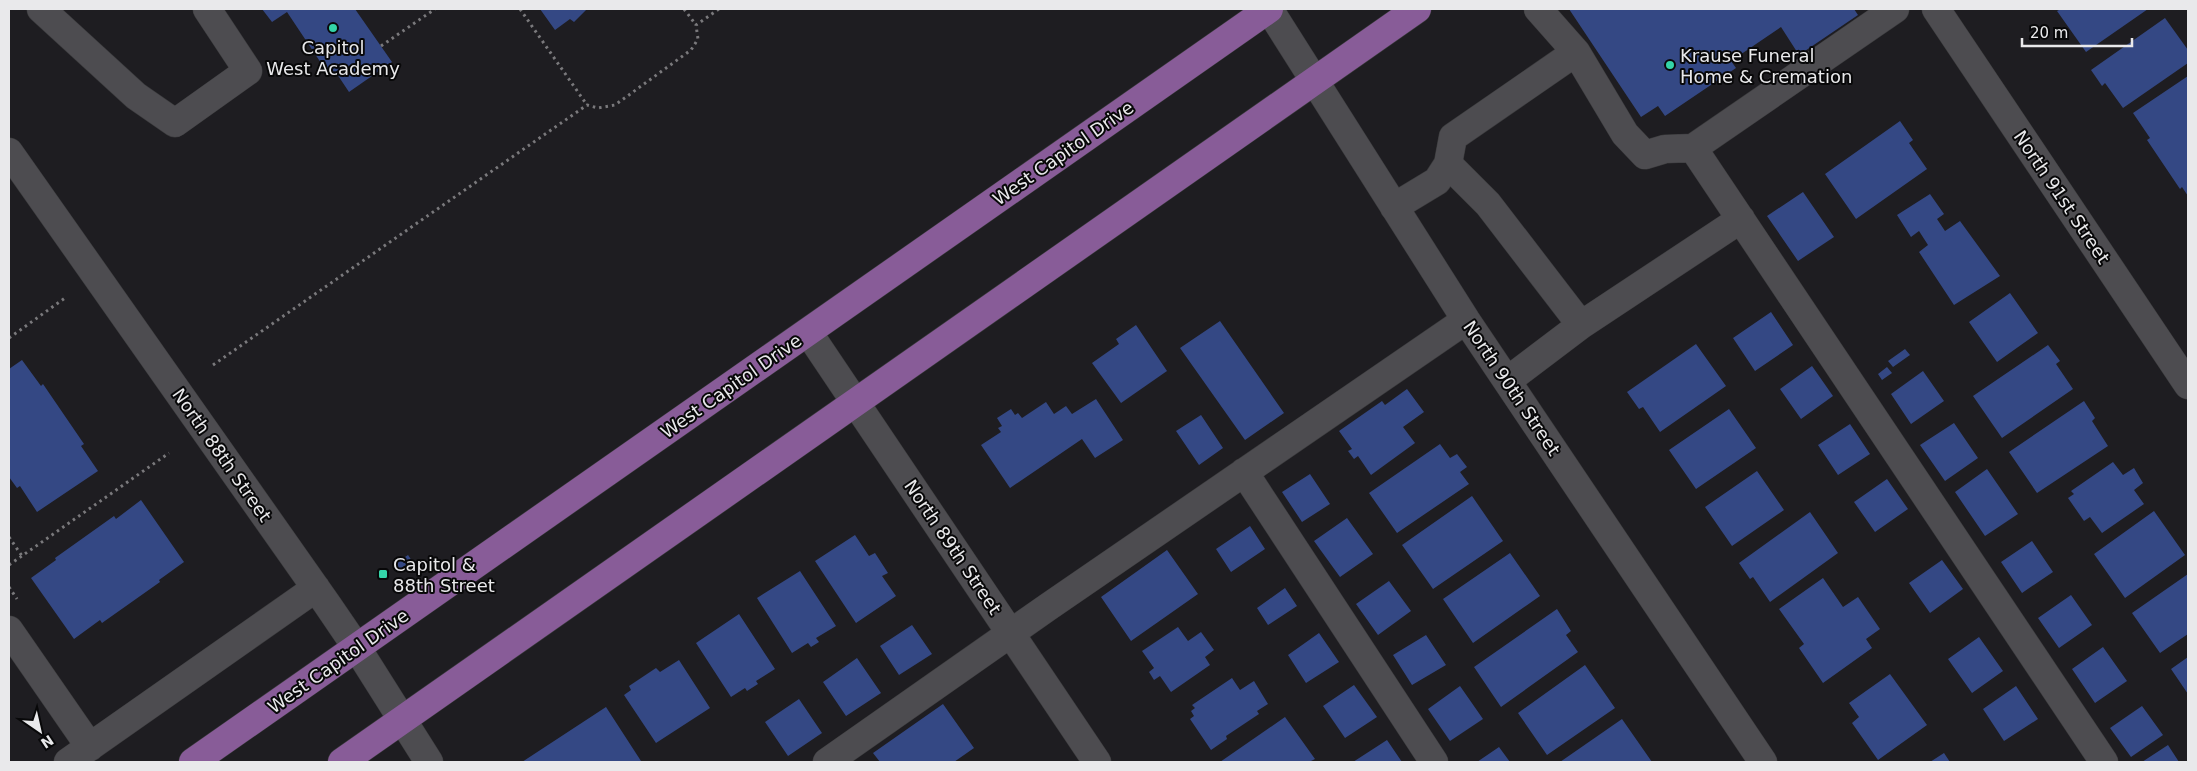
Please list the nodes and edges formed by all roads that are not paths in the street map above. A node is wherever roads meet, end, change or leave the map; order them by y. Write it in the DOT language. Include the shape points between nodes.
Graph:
graph roads {
  1 [pos="41,9"];
  2 [pos="207,9"];
  3 [pos="1269,9"];
  4 [pos="1417,9"];
  5 [pos="1538,9"];
  6 [pos="1895,9"];
  7 [pos="1936,9"];
  8 [pos="1576,52"];
  9 [pos="1314,81"];
  10 [pos="1693,148"];
  11 [pos="9,152"];
  12 [pos="1448,164"];
  13 [pos="1394,207"];
  14 [pos="1741,219"];
  15 [pos="1466,320"];
  16 [pos="1580,325"];
  17 [pos="808,332"];
  18 [pos="1507,381"];
  19 [pos="2188,385"];
  20 [pos="855,403"];
  21 [pos="1244,472"];
  22 [pos="316,588"];
  23 [pos="9,630"];
  24 [pos="1011,633"];
  25 [pos="357,648"];
  26 [pos="402,720"];
  27 [pos="90,747"];
  28 [pos="68,762"];
  29 [pos="193,762"];
  30 [pos="342,762"];
  31 [pos="429,762"];
  32 [pos="826,762"];
  33 [pos="1097,762"];
  34 [pos="1434,762"];
  35 [pos="1763,762"];
  36 [pos="2104,762"];
  1 -- 2 [label="street" via="136,96 175,123 248,72"];
  3 -- 9 [label="street, North 90th Street"];
  3 -- 17 [label="main road, West Capitol Drive"];
  4 -- 9 [label="main road"];
  5 -- 8 [label="street"];
  6 -- 10 [label="street"];
  7 -- 19 [label="street, North 91st Street"];
  8 -- 10 [label="street" via="1625,134 1645,155 1665,149"];
  8 -- 12 [label="street" via="1453,137"];
  9 -- 13 [label="street, North 90th Street"];
  9 -- 20 [label="main road"];
  10 -- 14 [label="street"];
  11 -- 22 [label="street, North 88th Street"];
  12 -- 13 [label="street" via="1437,182"];
  12 -- 16 [label="street" via="1488,204"];
  13 -- 15 [label="street, North 90th Street"];
  14 -- 16 [label="street"];
  14 -- 36 [label="street"];
  15 -- 18 [label="street, North 90th Street"];
  15 -- 21 [label="street"];
  16 -- 18 [label="street"];
  17 -- 20 [label="street, North 89th Street"];
  17 -- 25 [label="main road, West Capitol Drive"];
  18 -- 35 [label="street, North 90th Street"];
  20 -- 24 [label="street, North 89th Street"];
  20 -- 26 [label="main road"];
  21 -- 24 [label="street"];
  21 -- 34 [label="street"];
  22 -- 25 [label="street, North 88th Street"];
  22 -- 27 [label="street"];
  23 -- 27 [label="street"];
  24 -- 32 [label="street"];
  24 -- 33 [label="street, North 89th Street"];
  25 -- 26 [label="street, North 88th Street"];
  25 -- 29 [label="main road, West Capitol Drive"];
  26 -- 30 [label="main road"];
  26 -- 31 [label="street, North 88th Street"];
  27 -- 28 [label="street"];
}
